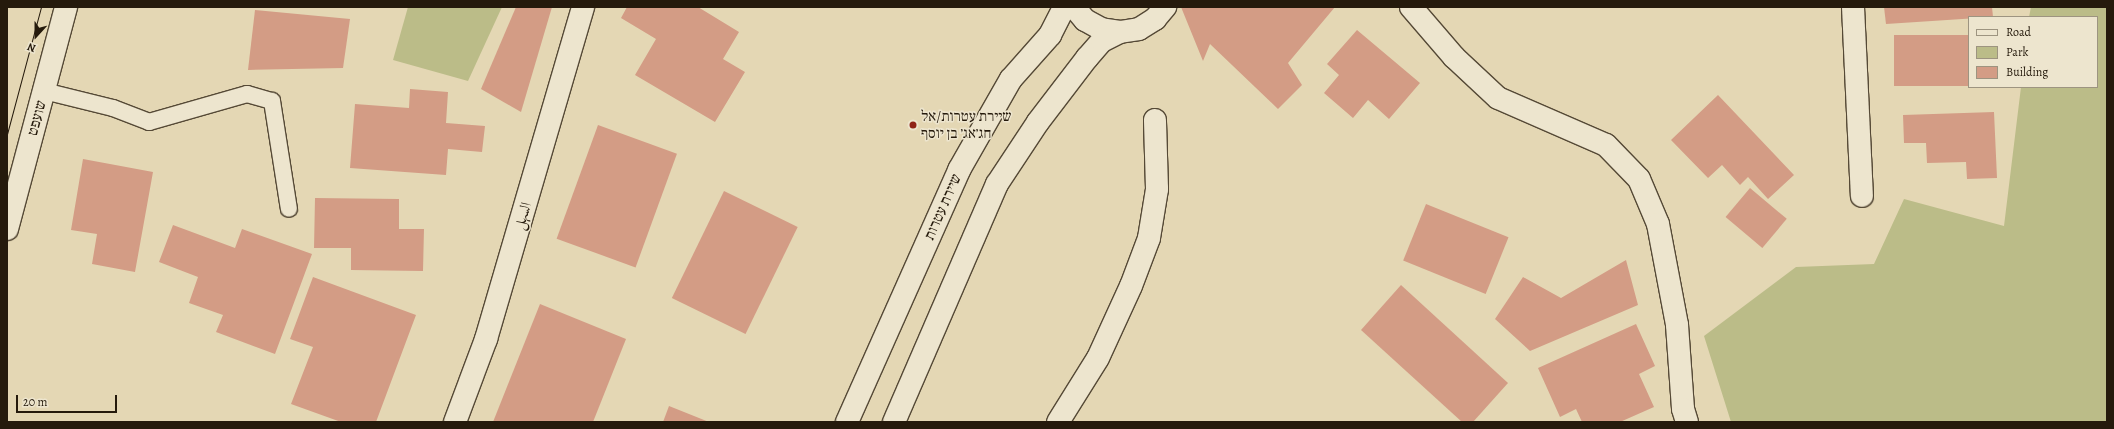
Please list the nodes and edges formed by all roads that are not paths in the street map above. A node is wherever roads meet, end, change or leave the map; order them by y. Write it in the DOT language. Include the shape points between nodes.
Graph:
graph roads {
  1 [pos="66,7"];
  2 [pos="583,7"];
  3 [pos="1064,7"];
  4 [pos="1074,7"];
  5 [pos="1165,7"];
  6 [pos="1410,7"];
  7 [pos="1853,7"];
  8 [pos="1120,32"];
  9 [pos="44,91"];
  10 [pos="1155,120"];
  11 [pos="1862,196"];
  12 [pos="289,209"];
  13 [pos="7,229"];
  14 [pos="455,422"];
  15 [pos="847,422"];
  16 [pos="894,422"];
  17 [pos="1058,422"];
  18 [pos="1687,422"];
  1 -- 9 [label="street, שועפט"];
  2 -- 14 [label="street, السهل" via="486,339"];
  3 -- 15 [label="street, שיירת עטרות" via="1050,35 1011,79 959,170"];
  4 -- 8 [label="street" via="1085,20 1101,29"];
  5 -- 8 [label="street" via="1155,19 1139,29"];
  6 -- 18 [label="street" via="1454,57 1498,98 1606,145 1639,179 1658,224 1677,325 1683,410"];
  7 -- 11 [label="street"];
  8 -- 16 [label="street" via="1102,40 1087,58 1038,122 997,184"];
  9 -- 12 [label="lane" via="112,108 149,122 248,94 272,101"];
  9 -- 13 [label="street, שועפט"];
  10 -- 17 [label="street" via="1157,189 1149,238 1131,286 1098,358"];
}
